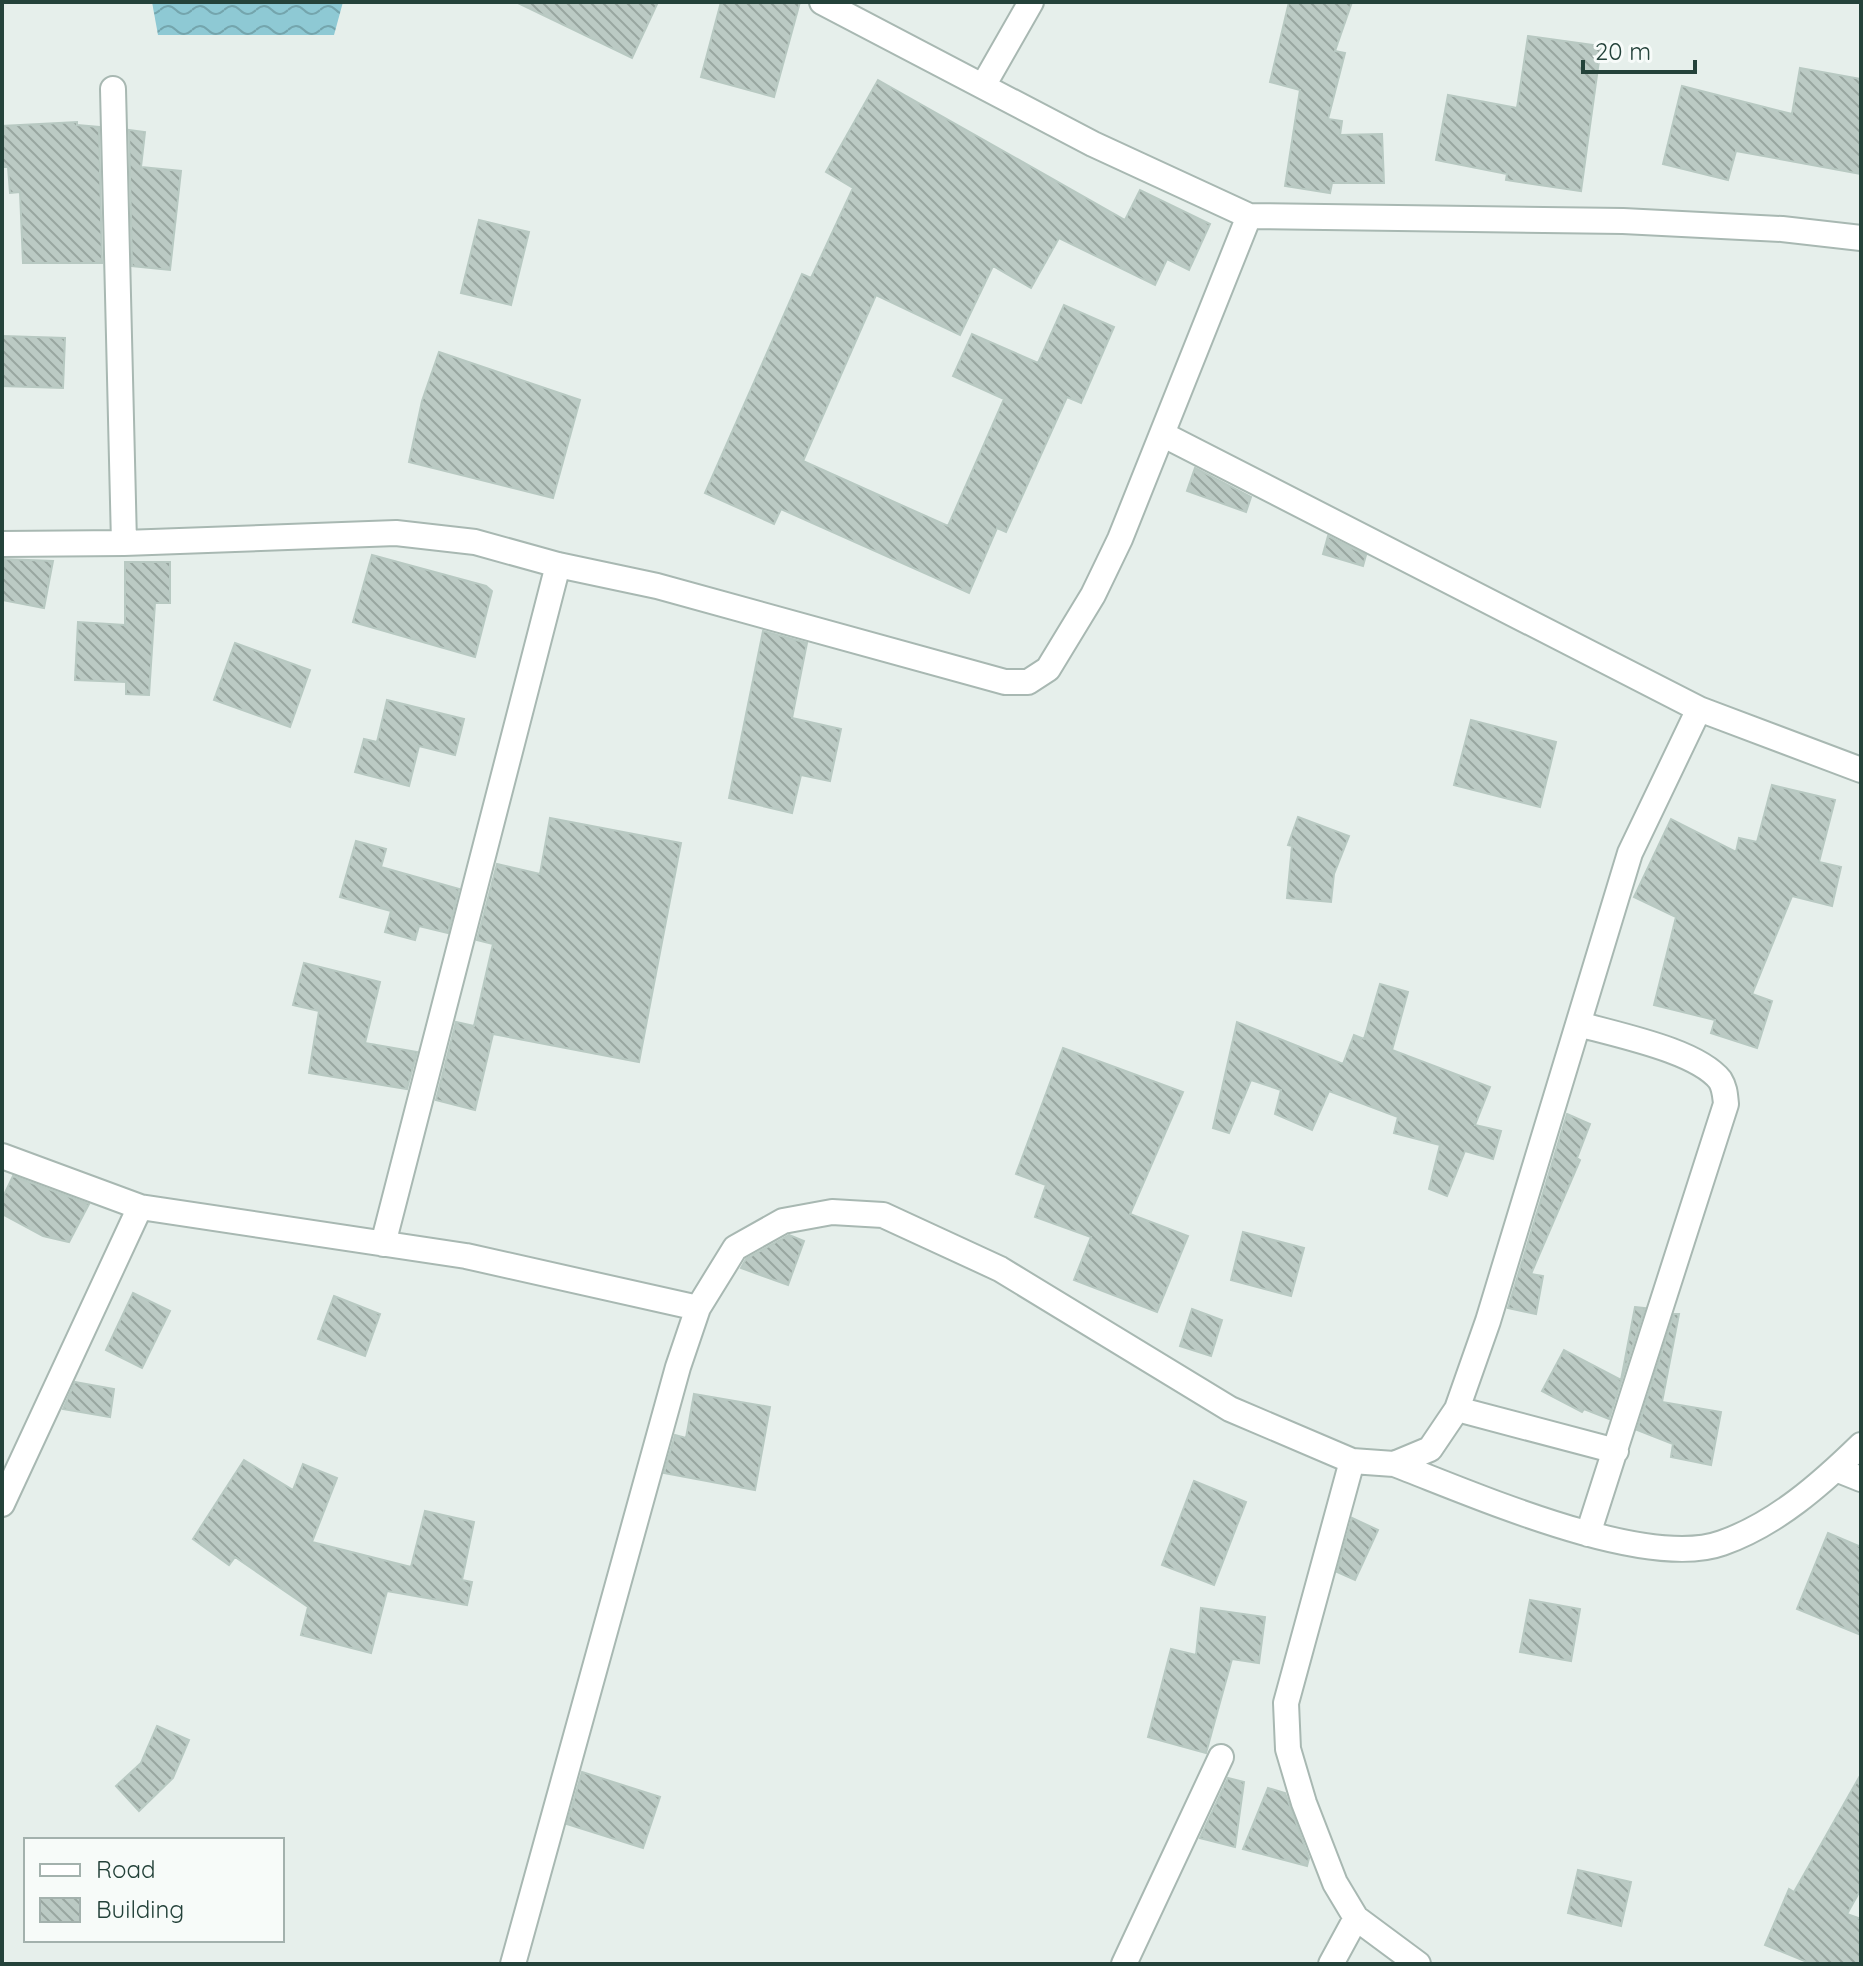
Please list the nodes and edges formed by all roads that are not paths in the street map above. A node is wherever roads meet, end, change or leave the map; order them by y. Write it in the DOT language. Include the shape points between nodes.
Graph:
graph roads {
  1 [pos="822,2"];
  2 [pos="1031,2"];
  3 [pos="983,86"];
  4 [pos="113,89"];
  5 [pos="1249,216"];
  6 [pos="1861,238"];
  7 [pos="1162,434"];
  8 [pos="124,543"];
  9 [pos="2,544"];
  10 [pos="558,565"];
  11 [pos="1699,709"];
  12 [pos="1861,770"];
  13 [pos="1579,1024"];
  14 [pos="2,1156"];
  15 [pos="140,1207"];
  16 [pos="383,1244"];
  17 [pos="698,1308"];
  18 [pos="1457,1409"];
  19 [pos="1861,1445"];
  20 [pos="1616,1451"];
  21 [pos="1352,1461"];
  22 [pos="1394,1464"];
  23 [pos="1836,1469"];
  24 [pos="1861,1479"];
  25 [pos="2,1504"];
  26 [pos="1588,1534"];
  27 [pos="1221,1757"];
  28 [pos="1356,1918"];
  29 [pos="513,1964"];
  30 [pos="1124,1964"];
  31 [pos="1331,1964"];
  32 [pos="1418,1964"];
  1 -- 3 [label="street"];
  2 -- 3 [label="street"];
  3 -- 5 [label="street"];
  4 -- 8 [label="street"];
  5 -- 6 [label="street" via="1623,221"];
  5 -- 7 [label="street"];
  7 -- 10 [label="street" via="1093,595 1048,669 1028,682 1005,682 657,586"];
  7 -- 11 [label="street"];
  8 -- 9 [label="street"];
  8 -- 10 [label="street" via="409,533 475,542"];
  10 -- 16 [label="street"];
  11 -- 12 [label="street"];
  11 -- 13 [label="street" via="1630,853"];
  13 -- 18 [label="street"];
  13 -- 20 [label="street" via="1700,1064 1725,1089 1716,1142"];
  14 -- 15 [label="street"];
  15 -- 16 [label="street"];
  15 -- 25 [label="street"];
  16 -- 17 [label="street" via="466,1256"];
  17 -- 21 [label="street" via="735,1248 783,1221 832,1212 883,1215 1000,1269 1230,1409"];
  17 -- 29 [label="street"];
  18 -- 20 [label="street"];
  18 -- 22 [label="street" via="1430,1449"];
  19 -- 23 [label="street"];
  20 -- 26 [label="street"];
  21 -- 22 [label="street"];
  21 -- 28 [label="street" via="1286,1703 1288,1749 1304,1803 1335,1883"];
  22 -- 26 [label="street"];
  23 -- 24 [label="street"];
  23 -- 26 [label="street" via="1780,1514 1721,1544 1661,1549"];
  27 -- 30 [label="street"];
  28 -- 31 [label="street"];
  28 -- 32 [label="street"];
}
